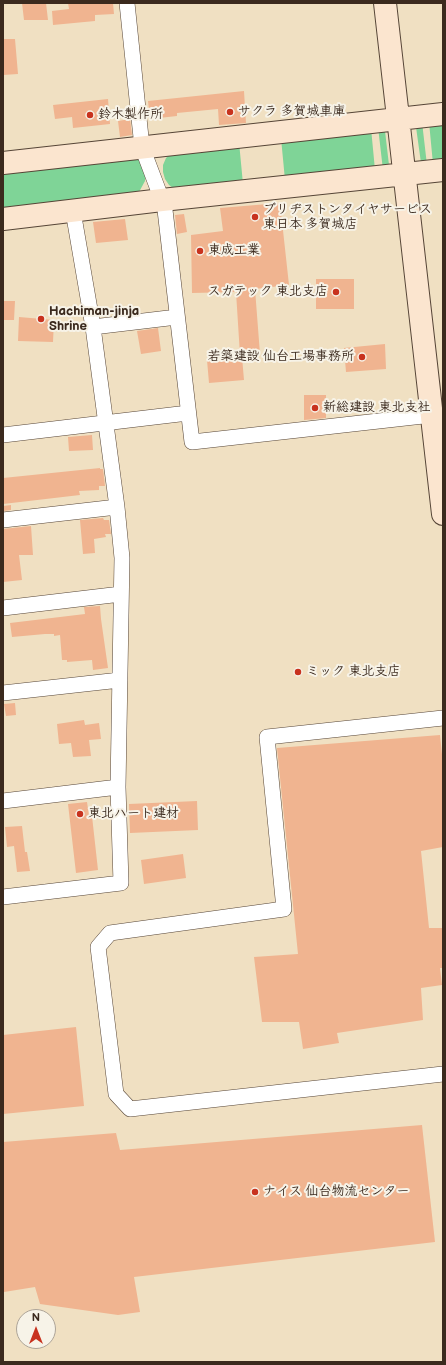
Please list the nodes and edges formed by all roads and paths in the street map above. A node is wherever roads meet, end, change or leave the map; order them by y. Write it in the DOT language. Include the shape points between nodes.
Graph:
graph roads {
  1 [pos="126,3"];
  2 [pos="385,3"];
  3 [pos="443,114"];
  4 [pos="399,119"];
  5 [pos="142,148"];
  6 [pos="3,163"];
  7 [pos="443,170"];
  8 [pos="405,175"];
  9 [pos="162,200"];
  10 [pos="73,211"];
  11 [pos="3,219"];
  12 [pos="177,316"];
  13 [pos="93,327"];
  14 [pos="188,414"];
  15 [pos="432,415"];
  16 [pos="106,423"];
  17 [pos="3,435"];
  18 [pos="117,507"];
  19 [pos="443,514"];
  20 [pos="3,520"];
  21 [pos="122,594"];
  22 [pos="3,608"];
  23 [pos="120,680"];
  24 [pos="3,693"];
  25 [pos="443,718"];
  26 [pos="118,787"];
  27 [pos="3,801"];
  28 [pos="3,897"];
  29 [pos="443,1074"];
  1 -- 5 [label="street"];
  2 -- 4 [label="street"];
  3 -- 4 [label="street"];
  4 -- 5 [label="street"];
  4 -- 8 [label="street"];
  5 -- 6 [label="street"];
  5 -- 9 [label="street"];
  7 -- 8 [label="street"];
  8 -- 9 [label="street"];
  8 -- 15 [label="street"];
  9 -- 10 [label="street"];
  9 -- 12 [label="street"];
  10 -- 11 [label="street"];
  10 -- 13 [label="street"];
  12 -- 13 [label="street"];
  12 -- 14 [label="street"];
  13 -- 16 [label="street"];
  14 -- 15 [label="street" via="192,442"];
  14 -- 16 [label="street"];
  15 -- 19 [label="street"];
  16 -- 17 [label="street"];
  16 -- 18 [label="street"];
  18 -- 20 [label="street"];
  18 -- 21 [label="street" via="122,558"];
  21 -- 22 [label="street"];
  21 -- 23 [label="street"];
  23 -- 24 [label="street"];
  23 -- 26 [label="street"];
  25 -- 29 [label="street" via="267,738 284,909 110,933 98,948 116,1094 130,1109"];
  26 -- 27 [label="street"];
  26 -- 28 [label="street" via="121,883"];
}
